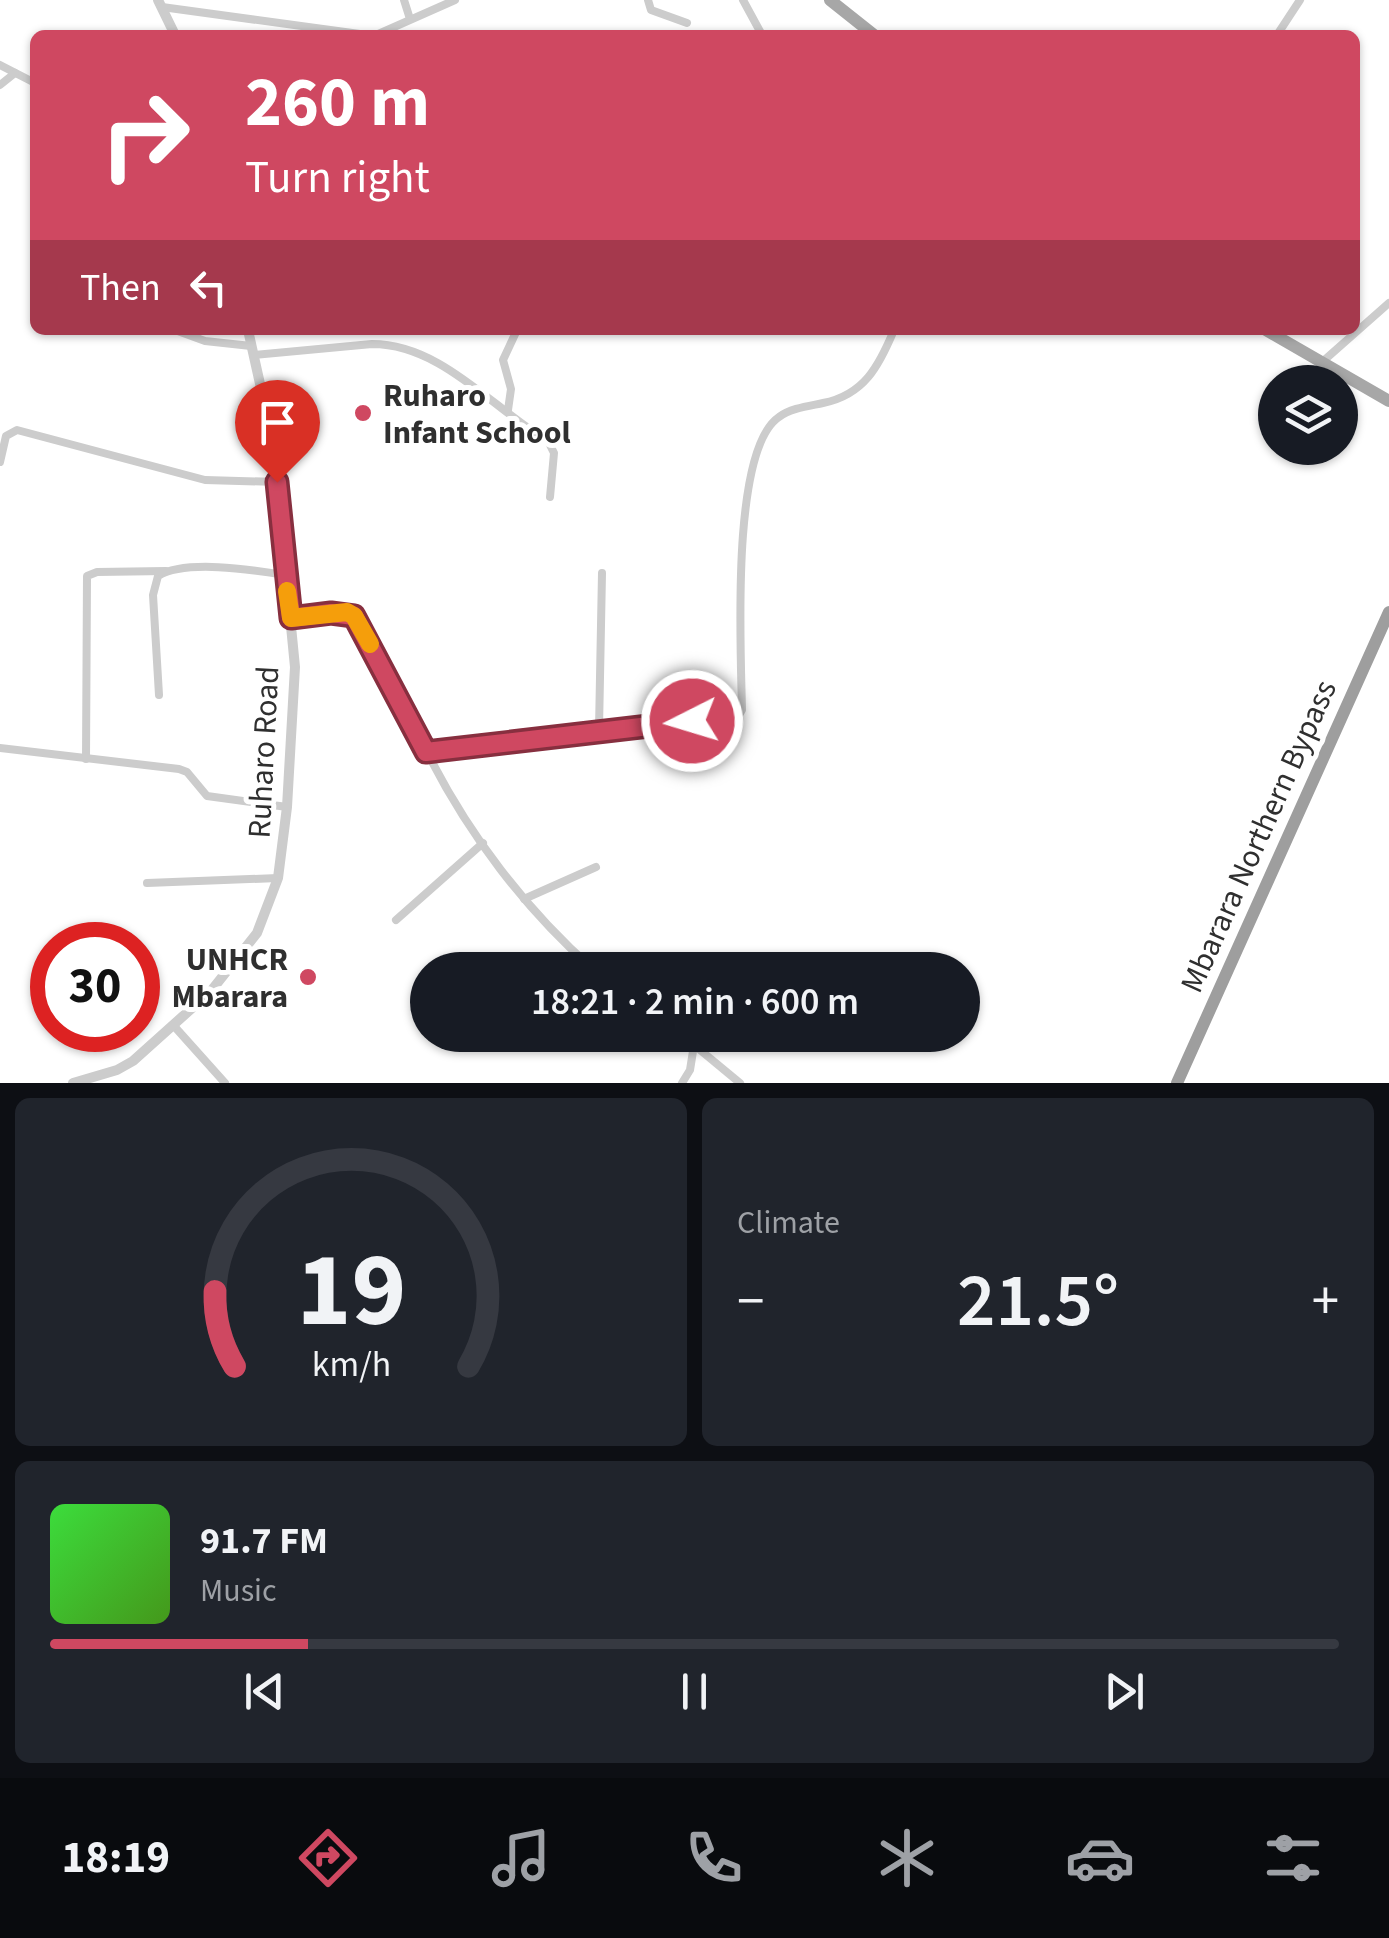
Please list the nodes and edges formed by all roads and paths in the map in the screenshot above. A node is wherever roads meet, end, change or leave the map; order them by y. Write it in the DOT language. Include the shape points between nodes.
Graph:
graph roads {
  1 [pos="404,0"];
  2 [pos="454,0"];
  3 [pos="648,0"];
  4 [pos="743,0"];
  5 [pos="830,0"];
  6 [pos="1300,0"];
  7 [pos="160,4"];
  8 [pos="410,19"];
  9 [pos="687,23"];
  10 [pos="172,30"];
  11 [pos="334,30"];
  12 [pos="387,30"];
  13 [pos="759,30"];
  14 [pos="859,30"];
  15 [pos="1280,30"];
  16 [pos="0,64"];
  17 [pos="15,72"];
  18 [pos="30,80"];
  19 [pos="0,84"];
  20 [pos="1389,303"];
  21 [pos="1360,329"];
  22 [pos="188,335"];
  23 [pos="249,335"];
  24 [pos="515,335"];
  25 [pos="892,335"];
  26 [pos="1274,335"];
  27 [pos="1353,335"];
  28 [pos="252,350"];
  29 [pos="1321,363"];
  30 [pos="1389,401"];
  31 [pos="508,410"];
  32 [pos="0,462"];
  33 [pos="277,482"];
  34 [pos="550,496"];
  35 [pos="166,571"];
  36 [pos="602,573"];
  37 [pos="286,575"];
  38 [pos="1389,612"];
  39 [pos="291,618"];
  40 [pos="1389,628"];
  41 [pos="159,694"];
  42 [pos="599,729"];
  43 [pos="0,748"];
  44 [pos="426,752"];
  45 [pos="86,759"];
  46 [pos="287,808"];
  47 [pos="482,843"];
  48 [pos="596,867"];
  49 [pos="278,878"];
  50 [pos="146,883"];
  51 [pos="524,900"];
  52 [pos="396,920"];
  53 [pos="575,952"];
  54 [pos="174,1026"];
  55 [pos="693,1052"];
  56 [pos="702,1052"];
  57 [pos="73,1083"];
  58 [pos="226,1083"];
  59 [pos="682,1083"];
  60 [pos="740,1083"];
  61 [pos="1180,1083"];
  1 -- 8 [label="street"];
  2 -- 8 [label="street"];
  3 -- 9 [label="street" via="660,16"];
  4 -- 13 [label="street"];
  5 -- 14 [label="main road"];
  6 -- 15 [label="street"];
  7 -- 10 [label="street"];
  7 -- 11 [label="street"];
  8 -- 12 [label="street"];
  16 -- 17 [label="street"];
  17 -- 18 [label="street"];
  17 -- 19 [label="street"];
  20 -- 21 [label="street"];
  22 -- 28 [label="street"];
  23 -- 28 [label="street, Ruharo Road"];
  24 -- 31 [label="street" via="503,360"];
  25 -- 42 [label="street" via="858,390 782,414 763,440 744,516 741,712"];
  26 -- 29 [label="main road"];
  27 -- 29 [label="street"];
  28 -- 31 [label="street" via="389,344 422,354"];
  28 -- 33 [label="street, Ruharo Road"];
  29 -- 30 [label="main road"];
  31 -- 34 [label="street" via="552,446"];
  32 -- 33 [label="street" via="6,436 17,430 205,480"];
  33 -- 37 [label="street, Ruharo Road"];
  35 -- 37 [label="street"];
  35 -- 41 [label="street" via="154,580 152,595"];
  35 -- 45 [label="street" via="87,576"];
  36 -- 42 [label="street"];
  37 -- 39 [label="street, Ruharo Road"];
  38 -- 61 [label="highway, Mbarara Northern Bypass"];
  39 -- 44 [label="street" via="354,616"];
  39 -- 46 [label="street, Ruharo Road" via="295,680"];
  40 -- 61 [label="highway"];
  42 -- 44 [label="street"];
  43 -- 45 [label="street"];
  44 -- 47 [label="street"];
  45 -- 46 [label="street" via="184,770 207,796"];
  46 -- 49 [label="street, Ruharo Road"];
  47 -- 51 [label="street"];
  47 -- 52 [label="street"];
  48 -- 51 [label="street"];
  49 -- 50 [label="street"];
  49 -- 54 [label="street, Ruharo Road" via="244,954"];
  51 -- 53 [label="street"];
  54 -- 57 [label="street, Ruharo Road" via="117,1070"];
  54 -- 58 [label="street"];
  55 -- 59 [label="street"];
  56 -- 60 [label="street"];
}
